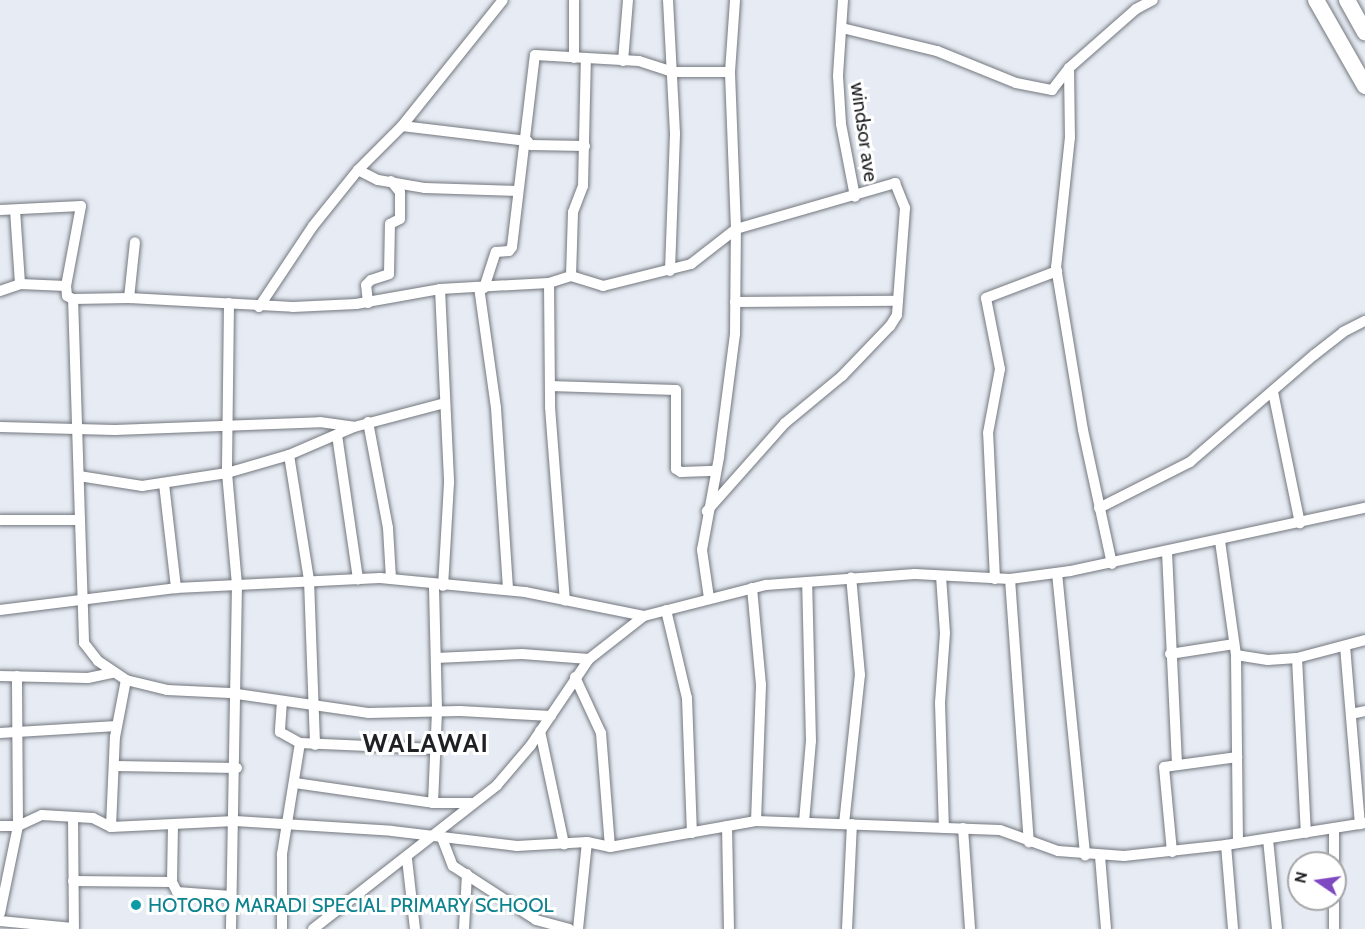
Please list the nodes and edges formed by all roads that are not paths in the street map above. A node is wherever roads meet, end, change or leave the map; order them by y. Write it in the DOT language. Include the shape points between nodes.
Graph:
graph roads {
  1 [pos="503,0"];
  2 [pos="574,0"];
  3 [pos="628,0"];
  4 [pos="668,0"];
  5 [pos="735,0"];
  6 [pos="843,0"];
  7 [pos="1154,0"];
  8 [pos="1317,0"];
  9 [pos="1347,0"];
  10 [pos="842,28"];
  11 [pos="1365,32"];
  12 [pos="580,58"];
  13 [pos="623,61"];
  14 [pos="1069,68"];
  15 [pos="673,72"];
  16 [pos="730,72"];
  17 [pos="1365,86"];
  18 [pos="402,126"];
  19 [pos="527,141"];
  20 [pos="585,146"];
  21 [pos="358,170"];
  22 [pos="391,181"];
  23 [pos="518,191"];
  24 [pos="855,197"];
  25 [pos="0,210"];
  26 [pos="15,210"];
  27 [pos="736,229"];
  28 [pos="135,242"];
  29 [pos="670,271"];
  30 [pos="1057,272"];
  31 [pos="572,276"];
  32 [pos="549,283"];
  33 [pos="20,284"];
  34 [pos="66,286"];
  35 [pos="481,288"];
  36 [pos="440,289"];
  37 [pos="0,291"];
  38 [pos="129,298"];
  39 [pos="73,299"];
  40 [pos="898,301"];
  41 [pos="735,302"];
  42 [pos="229,303"];
  43 [pos="368,303"];
  44 [pos="259,307"];
  45 [pos="1365,321"];
  46 [pos="550,386"];
  47 [pos="1273,392"];
  48 [pos="445,403"];
  49 [pos="368,422"];
  50 [pos="226,425"];
  51 [pos="0,427"];
  52 [pos="354,427"];
  53 [pos="78,429"];
  54 [pos="337,435"];
  55 [pos="289,455"];
  56 [pos="716,471"];
  57 [pos="227,473"];
  58 [pos="79,476"];
  59 [pos="164,484"];
  60 [pos="1099,508"];
  61 [pos="1365,508"];
  62 [pos="707,511"];
  63 [pos="0,520"];
  64 [pos="81,520"];
  65 [pos="1300,523"];
  66 [pos="1220,541"];
  67 [pos="1167,552"];
  68 [pos="1112,564"];
  69 [pos="1057,573"];
  70 [pos="941,576"];
  71 [pos="851,578"];
  72 [pos="358,579"];
  73 [pos="391,579"];
  74 [pos="995,579"];
  75 [pos="1010,579"];
  76 [pos="309,580"];
  77 [pos="807,582"];
  78 [pos="237,584"];
  79 [pos="439,585"];
  80 [pos="176,588"];
  81 [pos="752,588"];
  82 [pos="508,590"];
  83 [pos="82,598"];
  84 [pos="709,598"];
  85 [pos="565,600"];
  86 [pos="0,610"];
  87 [pos="666,610"];
  88 [pos="644,616"];
  89 [pos="1365,640"];
  90 [pos="1345,646"];
  91 [pos="1235,650"];
  92 [pos="1170,654"];
  93 [pos="436,658"];
  94 [pos="1297,658"];
  95 [pos="589,659"];
  96 [pos="112,673"];
  97 [pos="0,676"];
  98 [pos="17,676"];
  99 [pos="575,677"];
  100 [pos="126,680"];
  101 [pos="236,695"];
  102 [pos="282,701"];
  103 [pos="315,704"];
  104 [pos="437,710"];
  105 [pos="1365,711"];
  106 [pos="1351,714"];
  107 [pos="551,716"];
  108 [pos="117,726"];
  109 [pos="540,731"];
  110 [pos="0,733"];
  111 [pos="20,733"];
  112 [pos="300,743"];
  113 [pos="315,745"];
  114 [pos="435,749"];
  115 [pos="1237,757"];
  116 [pos="1177,763"];
  117 [pos="114,766"];
  118 [pos="237,768"];
  119 [pos="295,783"];
  120 [pos="433,802"];
  121 [pos="471,803"];
  122 [pos="73,817"];
  123 [pos="235,821"];
  124 [pos="756,821"];
  125 [pos="804,822"];
  126 [pos="1362,823"];
  127 [pos="848,824"];
  128 [pos="173,825"];
  129 [pos="285,825"];
  130 [pos="0,826"];
  131 [pos="18,826"];
  132 [pos="727,826"];
  133 [pos="111,827"];
  134 [pos="944,828"];
  135 [pos="963,828"];
  136 [pos="1334,828"];
  137 [pos="1306,832"];
  138 [pos="692,833"];
  139 [pos="437,836"];
  140 [pos="1268,839"];
  141 [pos="586,842"];
  142 [pos="1029,842"];
  143 [pos="1238,843"];
  144 [pos="564,844"];
  145 [pos="1226,845"];
  146 [pos="610,847"];
  147 [pos="1334,851"];
  148 [pos="1172,852"];
  149 [pos="1085,855"];
  150 [pos="1100,856"];
  151 [pos="407,859"];
  152 [pos="467,874"];
  153 [pos="2,878"];
  154 [pos="73,881"];
  155 [pos="172,882"];
  156 [pos="231,896"];
  157 [pos="1334,911"];
  158 [pos="0,913"];
  159 [pos="0,921"];
  160 [pos="48,927"];
  161 [pos="74,928"];
  162 [pos="231,929"];
  163 [pos="282,929"];
  164 [pos="313,929"];
  165 [pos="415,929"];
  166 [pos="464,929"];
  167 [pos="569,929"];
  168 [pos="578,929"];
  169 [pos="729,929"];
  170 [pos="847,929"];
  171 [pos="970,929"];
  172 [pos="1106,929"];
  173 [pos="1233,929"];
  174 [pos="1277,929"];
  175 [pos="1334,929"];
  1 -- 18 [label="street"];
  2 -- 12 [label="street"];
  3 -- 13 [label="street"];
  4 -- 15 [label="street"];
  5 -- 16 [label="street"];
  6 -- 10 [label="street, windsor ave"];
  7 -- 14 [label="street" via="1136,9"];
  8 -- 17 [label="main road"];
  9 -- 11 [label="main road"];
  10 -- 14 [label="street" via="937,51 1039,90 1052,90"];
  10 -- 24 [label="street, windsor ave" via="838,76 841,124"];
  12 -- 13 [label="street"];
  12 -- 19 [label="street" via="535,55"];
  12 -- 20 [label="street"];
  13 -- 15 [label="street" via="639,61"];
  14 -- 30 [label="street" via="1070,137"];
  15 -- 16 [label="street"];
  15 -- 29 [label="street"];
  16 -- 27 [label="street"];
  18 -- 19 [label="street"];
  18 -- 21 [label="street"];
  19 -- 20 [label="street" via="531,145"];
  19 -- 23 [label="street"];
  20 -- 31 [label="street" via="583,186 573,212"];
  21 -- 22 [label="street" via="378,180"];
  21 -- 44 [label="street" via="313,226"];
  22 -- 23 [label="street" via="425,188"];
  22 -- 43 [label="street" via="400,192 400,219 390,224 389,274 366,285"];
  23 -- 35 [label="street" via="512,247 496,252"];
  24 -- 27 [label="street"];
  24 -- 40 [label="street" via="895,183 904,202"];
  25 -- 26 [label="street"];
  26 -- 33 [label="street"];
  26 -- 34 [label="street" via="81,206"];
  27 -- 29 [label="street" via="691,264"];
  27 -- 41 [label="street"];
  28 -- 38 [label="street"];
  29 -- 31 [label="street" via="603,286"];
  30 -- 60 [label="street"];
  30 -- 74 [label="street" via="986,298 1000,369 988,433"];
  31 -- 32 [label="street"];
  32 -- 35 [label="street"];
  32 -- 46 [label="street"];
  33 -- 34 [label="street"];
  33 -- 37 [label="street"];
  34 -- 39 [label="street"];
  35 -- 36 [label="street"];
  35 -- 82 [label="street" via="496,408"];
  36 -- 43 [label="street"];
  36 -- 48 [label="street"];
  38 -- 39 [label="street"];
  38 -- 42 [label="street"];
  39 -- 53 [label="street"];
  40 -- 41 [label="street"];
  40 -- 62 [label="street" via="890,326 842,376 785,423"];
  41 -- 56 [label="street" via="731,369"];
  42 -- 44 [label="street"];
  42 -- 50 [label="street"];
  43 -- 44 [label="street"];
  45 -- 47 [label="street" via="1343,332"];
  46 -- 56 [label="street" via="676,390 676,469"];
  46 -- 85 [label="street"];
  47 -- 60 [label="street" via="1190,462"];
  47 -- 65 [label="street"];
  48 -- 49 [label="street"];
  48 -- 79 [label="street" via="449,483"];
  49 -- 52 [label="street"];
  49 -- 73 [label="street" via="388,528"];
  50 -- 52 [label="street" via="320,422"];
  50 -- 53 [label="street"];
  50 -- 57 [label="street"];
  51 -- 53 [label="street"];
  52 -- 54 [label="street"];
  53 -- 58 [label="street"];
  54 -- 55 [label="street"];
  54 -- 72 [label="street"];
  55 -- 57 [label="street"];
  55 -- 76 [label="street"];
  56 -- 62 [label="street"];
  57 -- 59 [label="street"];
  57 -- 78 [label="street"];
  58 -- 59 [label="street" via="123,484"];
  58 -- 64 [label="street"];
  59 -- 80 [label="street"];
  60 -- 68 [label="street"];
  61 -- 65 [label="street"];
  62 -- 84 [label="street" via="702,550"];
  63 -- 64 [label="street"];
  64 -- 83 [label="street"];
  65 -- 66 [label="street"];
  66 -- 67 [label="street"];
  66 -- 91 [label="street"];
  67 -- 68 [label="street"];
  67 -- 92 [label="street"];
  68 -- 69 [label="street"];
  69 -- 75 [label="street"];
  69 -- 149 [label="street"];
  70 -- 71 [label="street"];
  70 -- 74 [label="street"];
  70 -- 134 [label="street" via="945,633 940,703"];
  71 -- 77 [label="street"];
  71 -- 127 [label="street" via="860,675"];
  72 -- 73 [label="street"];
  72 -- 76 [label="street"];
  73 -- 79 [label="street"];
  74 -- 75 [label="street"];
  75 -- 142 [label="street"];
  76 -- 78 [label="street"];
  76 -- 103 [label="street"];
  77 -- 81 [label="street"];
  77 -- 125 [label="street" via="811,741"];
  78 -- 80 [label="street"];
  78 -- 101 [label="street"];
  79 -- 82 [label="street"];
  79 -- 93 [label="street"];
  80 -- 83 [label="street"];
  81 -- 84 [label="street"];
  81 -- 124 [label="street" via="762,685"];
  82 -- 85 [label="street"];
  83 -- 86 [label="street"];
  83 -- 96 [label="street" via="85,646"];
  84 -- 87 [label="street"];
  85 -- 88 [label="street"];
  87 -- 88 [label="street"];
  87 -- 138 [label="street" via="687,698"];
  88 -- 95 [label="street"];
  89 -- 90 [label="street"];
  90 -- 94 [label="street"];
  90 -- 106 [label="street"];
  91 -- 92 [label="street"];
  91 -- 94 [label="street" via="1268,660"];
  91 -- 115 [label="street"];
  92 -- 116 [label="street"];
  93 -- 95 [label="street" via="522,654"];
  93 -- 104 [label="street"];
  94 -- 137 [label="street"];
  95 -- 99 [label="street"];
  96 -- 98 [label="street" via="88,678"];
  96 -- 100 [label="street"];
  97 -- 98 [label="street"];
  98 -- 111 [label="street"];
  99 -- 107 [label="street"];
  99 -- 146 [label="street" via="601,733"];
  100 -- 101 [label="street" via="167,690"];
  100 -- 108 [label="street"];
  101 -- 102 [label="street"];
  101 -- 118 [label="street"];
  102 -- 103 [label="street"];
  102 -- 112 [label="street" via="280,732"];
  103 -- 104 [label="street" via="368,713"];
  103 -- 113 [label="street"];
  104 -- 107 [label="street"];
  104 -- 114 [label="street"];
  105 -- 106 [label="street"];
  106 -- 126 [label="street"];
  107 -- 109 [label="street"];
  108 -- 111 [label="street"];
  108 -- 117 [label="street"];
  109 -- 121 [label="street" via="497,785"];
  109 -- 144 [label="street"];
  110 -- 111 [label="street"];
  111 -- 131 [label="street"];
  112 -- 113 [label="street"];
  112 -- 119 [label="street"];
  113 -- 114 [label="street"];
  114 -- 120 [label="street"];
  115 -- 116 [label="street"];
  115 -- 143 [label="street"];
  116 -- 148 [label="street" via="1167,764 1163,770"];
  117 -- 118 [label="street"];
  117 -- 133 [label="street"];
  118 -- 123 [label="street"];
  119 -- 120 [label="street"];
  119 -- 129 [label="street"];
  120 -- 121 [label="street"];
  121 -- 139 [label="street"];
  122 -- 131 [label="street" via="42,815"];
  122 -- 133 [label="street" via="93,818"];
  122 -- 154 [label="street"];
  123 -- 128 [label="street"];
  123 -- 129 [label="street"];
  123 -- 156 [label="street"];
  124 -- 125 [label="street"];
  124 -- 132 [label="street"];
  125 -- 127 [label="street"];
  126 -- 136 [label="street"];
  127 -- 134 [label="street"];
  127 -- 170 [label="street"];
  128 -- 133 [label="street"];
  128 -- 155 [label="street"];
  129 -- 139 [label="street"];
  129 -- 163 [label="street"];
  130 -- 131 [label="street"];
  131 -- 153 [label="street" via="11,869"];
  132 -- 138 [label="street"];
  132 -- 169 [label="street"];
  134 -- 135 [label="street"];
  135 -- 142 [label="street" via="1000,830"];
  135 -- 171 [label="street"];
  136 -- 137 [label="street"];
  136 -- 147 [label="street"];
  137 -- 140 [label="street"];
  138 -- 146 [label="street"];
  139 -- 144 [label="street" via="517,846"];
  139 -- 151 [label="street"];
  139 -- 152 [label="street" via="453,866"];
  140 -- 143 [label="street"];
  140 -- 174 [label="street"];
  141 -- 144 [label="street"];
  141 -- 146 [label="street"];
  141 -- 168 [label="street"];
  142 -- 149 [label="street"];
  143 -- 145 [label="street"];
  145 -- 148 [label="street"];
  145 -- 173 [label="street"];
  148 -- 150 [label="street"];
  149 -- 150 [label="street"];
  150 -- 172 [label="street"];
  151 -- 164 [label="street"];
  151 -- 165 [label="street"];
  152 -- 166 [label="street"];
  152 -- 167 [label="street" via="536,920"];
  153 -- 158 [label="street"];
  154 -- 155 [label="street"];
  154 -- 161 [label="street"];
  155 -- 156 [label="street" via="177,892"];
  156 -- 162 [label="street"];
  157 -- 175 [label="street"];
  159 -- 160 [label="street"];
  160 -- 161 [label="street"];
}
